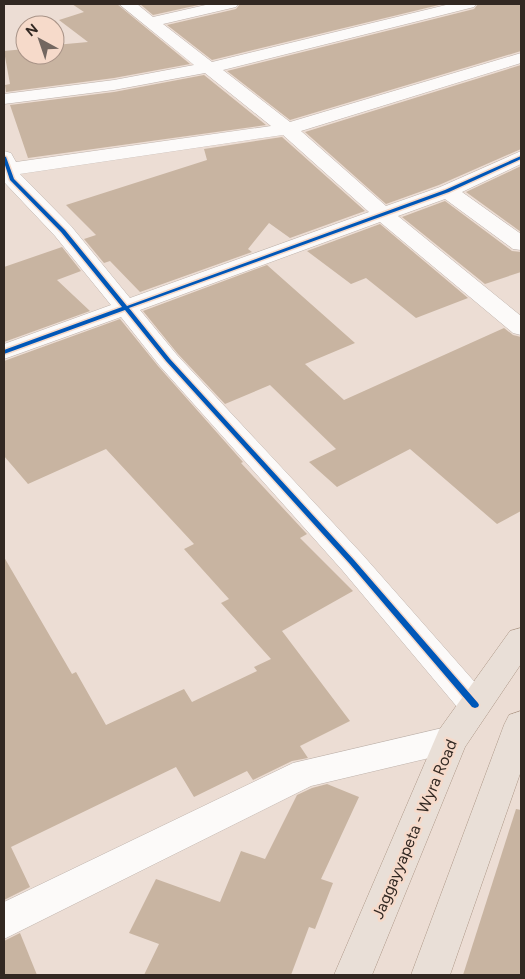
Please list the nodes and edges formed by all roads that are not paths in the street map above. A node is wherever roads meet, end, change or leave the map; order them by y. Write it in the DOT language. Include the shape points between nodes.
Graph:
graph roads {
  1 [pos="127,4"];
  2 [pos="230,4"];
  3 [pos="468,4"];
  4 [pos="151,22"];
  5 [pos="521,58"];
  6 [pos="208,67"];
  7 [pos="4,99"];
  8 [pos="286,129"];
  9 [pos="521,156"];
  10 [pos="5,166"];
  11 [pos="447,191"];
  12 [pos="383,214"];
  13 [pos="521,244"];
  14 [pos="126,308"];
  15 [pos="521,328"];
  16 [pos="4,352"];
  17 [pos="521,640"];
  18 [pos="475,705"];
  19 [pos="521,725"];
  20 [pos="451,740"];
  21 [pos="4,921"];
  22 [pos="353,975"];
  23 [pos="430,975"];
  1 -- 4 [label="street"];
  2 -- 4 [label="street"];
  3 -- 6 [label="street"];
  4 -- 6 [label="street"];
  5 -- 8 [label="street"];
  6 -- 7 [label="street" via="114,85"];
  6 -- 8 [label="street"];
  8 -- 10 [label="street" via="178,146"];
  8 -- 12 [label="street"];
  9 -- 11 [label="street"];
  10 -- 14 [label="street" via="12,180 63,231"];
  11 -- 12 [label="street"];
  11 -- 13 [label="street"];
  12 -- 14 [label="street"];
  12 -- 15 [label="street"];
  14 -- 16 [label="street"];
  14 -- 18 [label="street" via="168,360 352,562"];
  17 -- 18 [label="main road, Jaggayyapeta - Wyra Road"];
  18 -- 20 [label="main road, Jaggayyapeta - Wyra Road"];
  19 -- 23 [label="main road"];
  20 -- 21 [label="street" via="305,773"];
  20 -- 22 [label="main road, Jaggayyapeta - Wyra Road"];
}
